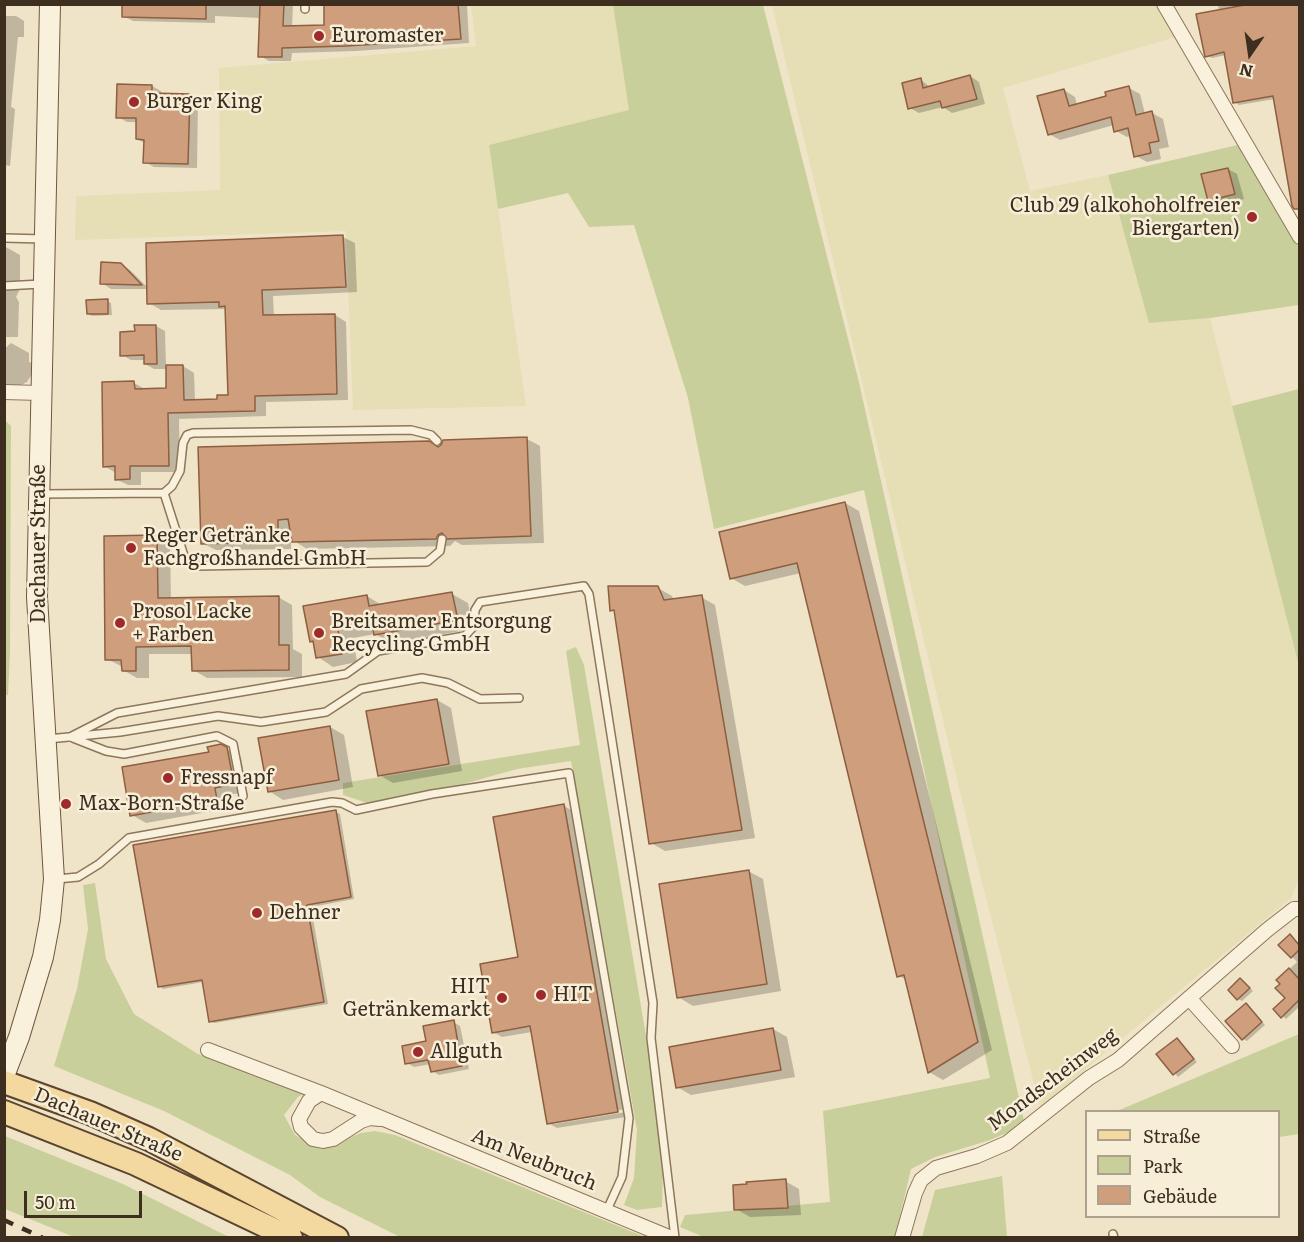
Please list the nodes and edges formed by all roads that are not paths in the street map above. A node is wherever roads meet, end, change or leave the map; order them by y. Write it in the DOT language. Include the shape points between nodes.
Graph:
graph roads {
  1 [pos="50,4"];
  2 [pos="1164,4"];
  3 [pos="1299,237"];
  4 [pos="4,238"];
  5 [pos="45,239"];
  6 [pos="44,284"];
  7 [pos="4,286"];
  8 [pos="4,392"];
  9 [pos="40,393"];
  10 [pos="437,441"];
  11 [pos="164,493"];
  12 [pos="39,494"];
  13 [pos="442,539"];
  14 [pos="519,698"];
  15 [pos="70,737"];
  16 [pos="45,739"];
  17 [pos="243,796"];
  18 [pos="54,879"];
  19 [pos="1299,909"];
  20 [pos="1188,998"];
  21 [pos="1232,1046"];
  22 [pos="208,1050"];
  23 [pos="4,1076"];
  24 [pos="4,1082"];
  25 [pos="321,1093"];
  26 [pos="4,1112"];
  27 [pos="382,1119"];
  28 [pos="607,1210"];
  29 [pos="291,1238"];
  30 [pos="337,1238"];
  31 [pos="673,1238"];
  32 [pos="902,1238"];
  1 -- 5 [label="main road, Dachauer Straße"];
  2 -- 3 [label="street"];
  4 -- 5 [label="lane"];
  5 -- 6 [label="main road, Dachauer Straße"];
  6 -- 7 [label="lane"];
  6 -- 9 [label="main road, Dachauer Straße"];
  8 -- 9 [label="street"];
  9 -- 12 [label="main road, Dachauer Straße"];
  10 -- 11 [label="lane" via="431,435 411,430 193,433 183,442 180,471"];
  11 -- 12 [label="lane"];
  11 -- 13 [label="lane" via="185,559 196,566 427,562 440,551"];
  12 -- 16 [label="main road, Dachauer Straße" via="37,597"];
  14 -- 15 [label="lane" via="480,699 448,683 422,678 361,689 326,712 261,722 218,716"];
  15 -- 16 [label="lane"];
  15 -- 17 [label="lane" via="106,751 124,753 217,736 233,744"];
  15 -- 31 [label="lane" via="117,713 346,674 378,651 465,636 474,626 480,602 584,586 589,594 653,1004 651,1038"];
  16 -- 18 [label="main road, Dachauer Straße"];
  18 -- 23 [label="main road, Dachauer Straße" via="43,957"];
  18 -- 28 [label="lane" via="78,877 129,838 332,802 356,810 570,772 629,1118 622,1177"];
  19 -- 20 [label="street, Mondscheinweg" via="1267,930"];
  20 -- 21 [label="street"];
  20 -- 32 [label="street, Mondscheinweg" via="1118,1060 1007,1143 936,1168 921,1180"];
  22 -- 25 [label="street, Am Neubruch"];
  24 -- 30 [label="main road, Dachauer Straße" via="149,1139"];
  25 -- 27 [label="street, Am Neubruch"];
  25 -- 27 [label="street" via="309,1101 299,1119 313,1139 333,1139 361,1121"];
  26 -- 29 [label="main road, Dachauer Straße" via="136,1164"];
  27 -- 28 [label="street, Am Neubruch"];
  28 -- 31 [label="street, Am Neubruch"];
}
